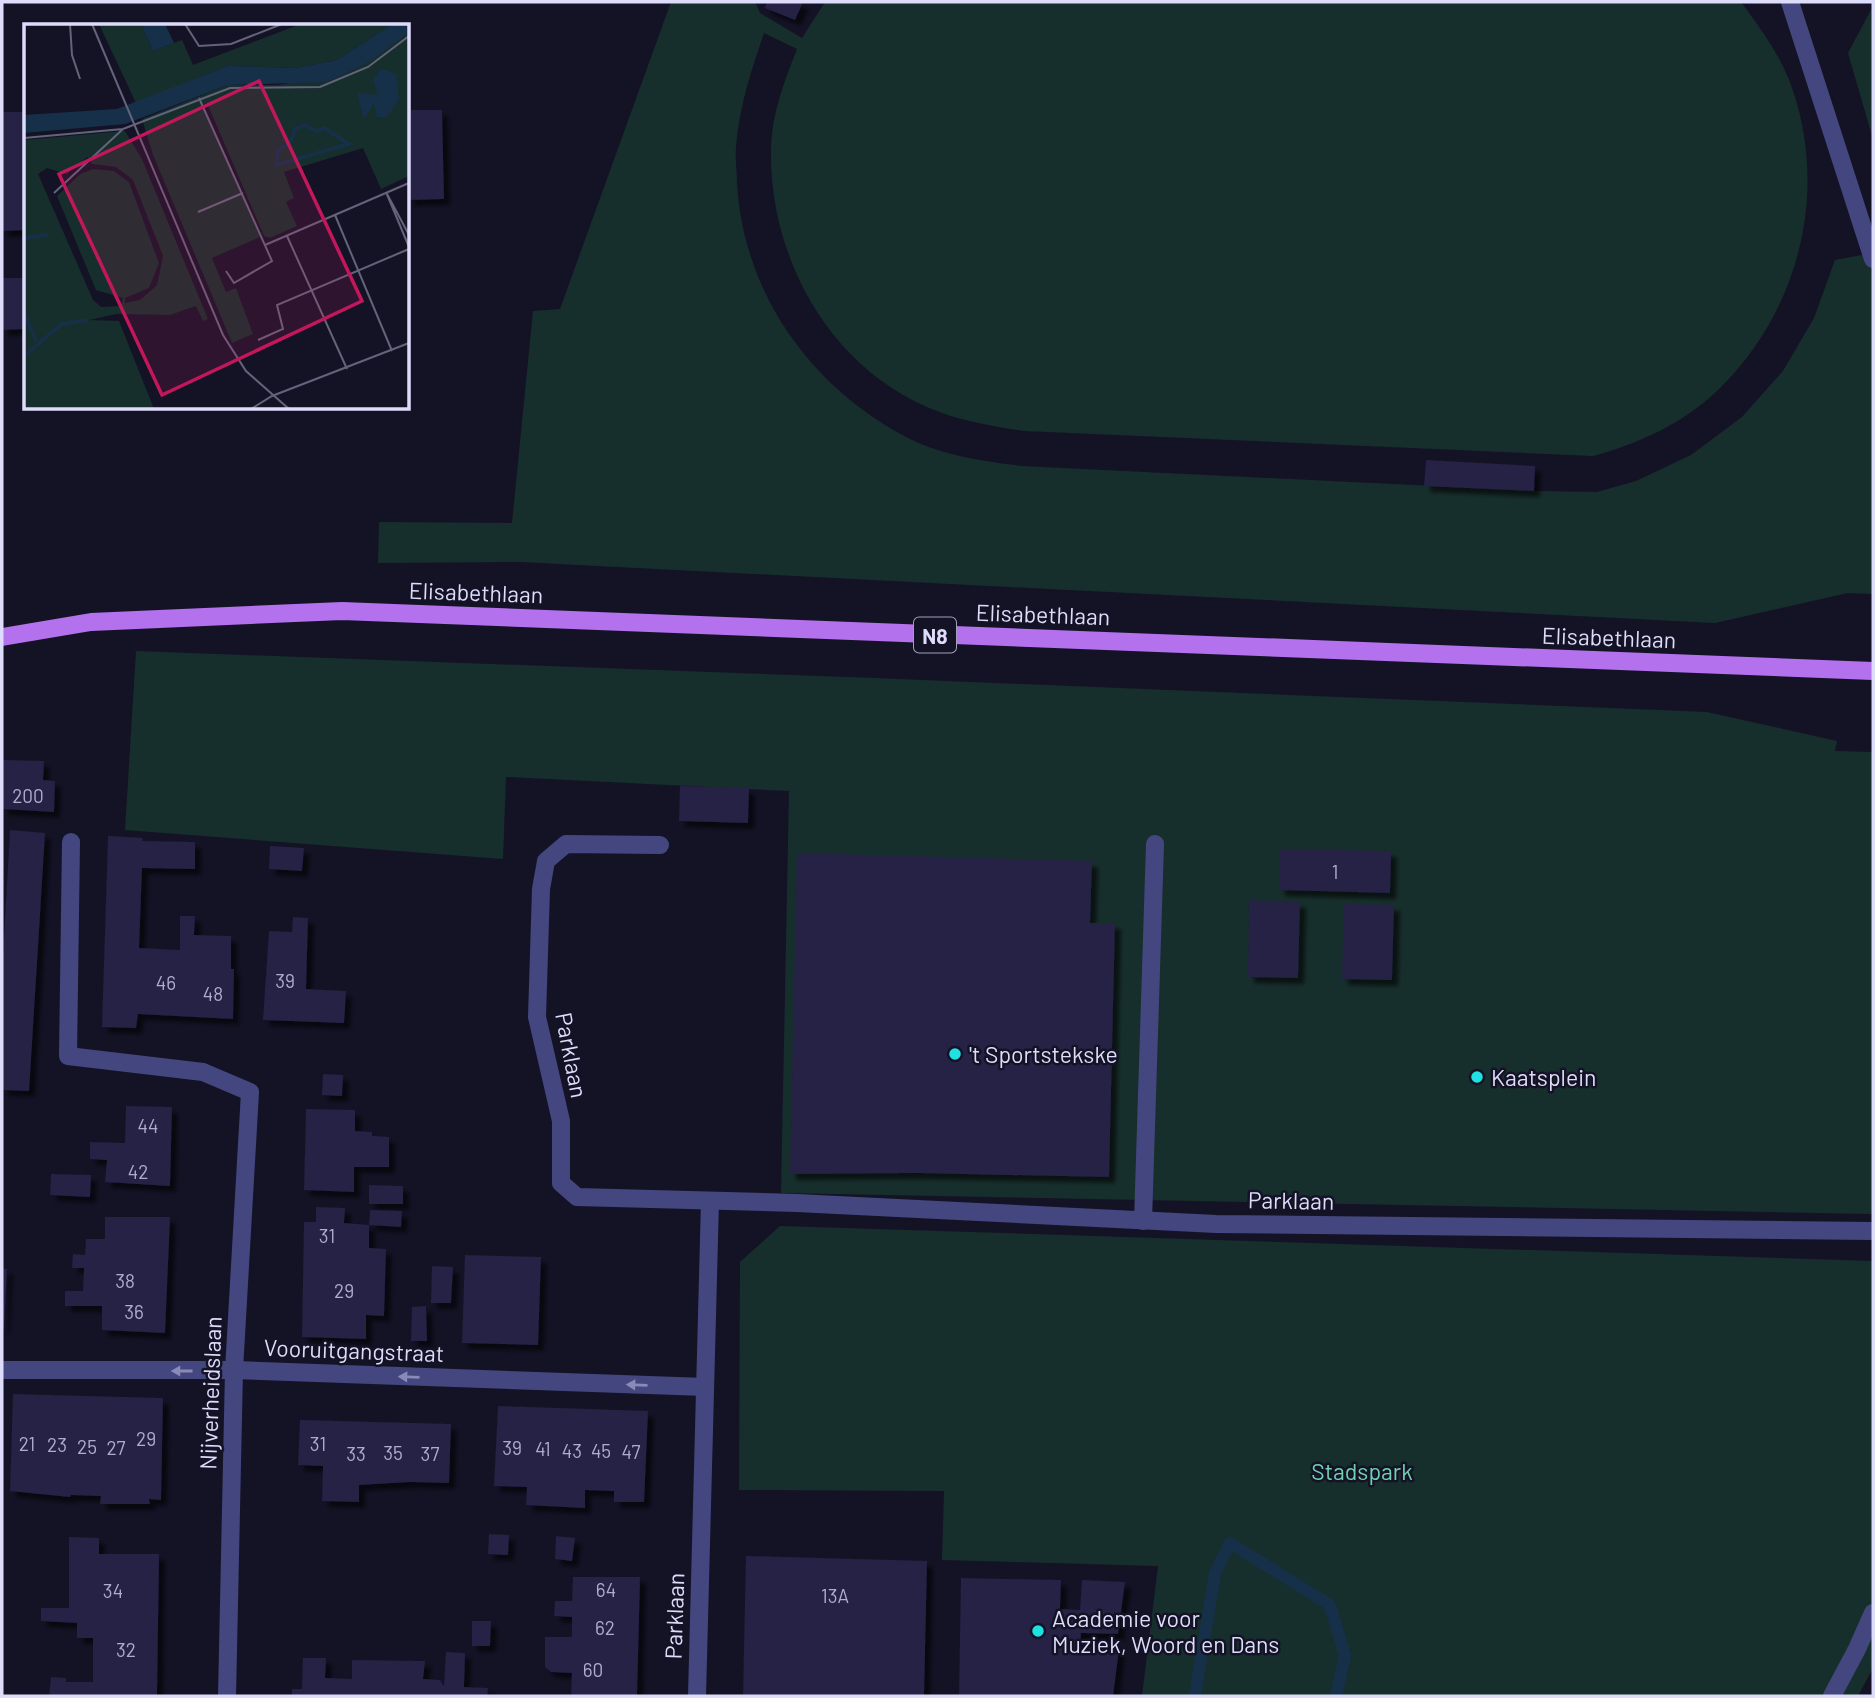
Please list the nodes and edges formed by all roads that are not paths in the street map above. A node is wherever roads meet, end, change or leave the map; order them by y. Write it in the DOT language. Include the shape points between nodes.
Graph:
graph roads {
  1 [pos="1790,2"];
  2 [pos="1873,258"];
  3 [pos="2,637"];
  4 [pos="1873,671"];
  5 [pos="71,842"];
  6 [pos="1155,844"];
  7 [pos="660,845"];
  8 [pos="710,1201"];
  9 [pos="1143,1221"];
  10 [pos="1873,1231"];
  11 [pos="2,1370"];
  12 [pos="234,1370"];
  13 [pos="705,1388"];
  14 [pos="1873,1613"];
  15 [pos="227,1696"];
  16 [pos="697,1696"];
  17 [pos="1832,1696"];
  1 -- 2 [label="street"];
  3 -- 4 [label="main road, Elisabethlaan / N8" via="91,622 342,611"];
  5 -- 12 [label="street, Nijverheidslaan" via="68,1056 203,1072 250,1092"];
  6 -- 9 [label="street"];
  7 -- 8 [label="street, Parklaan" via="566,844 546,861 537,1017 561,1121 561,1183 577,1197"];
  8 -- 9 [label="street, Parklaan"];
  8 -- 13 [label="street, Parklaan"];
  9 -- 10 [label="street, Parklaan"];
  12 -- 11 [label="street, Vooruitgangstraat, one-way"];
  13 -- 12 [label="street, Vooruitgangstraat, one-way"];
  12 -- 15 [label="street, Nijverheidslaan"];
  13 -- 16 [label="street, Parklaan"];
  14 -- 17 [label="street"];
}
